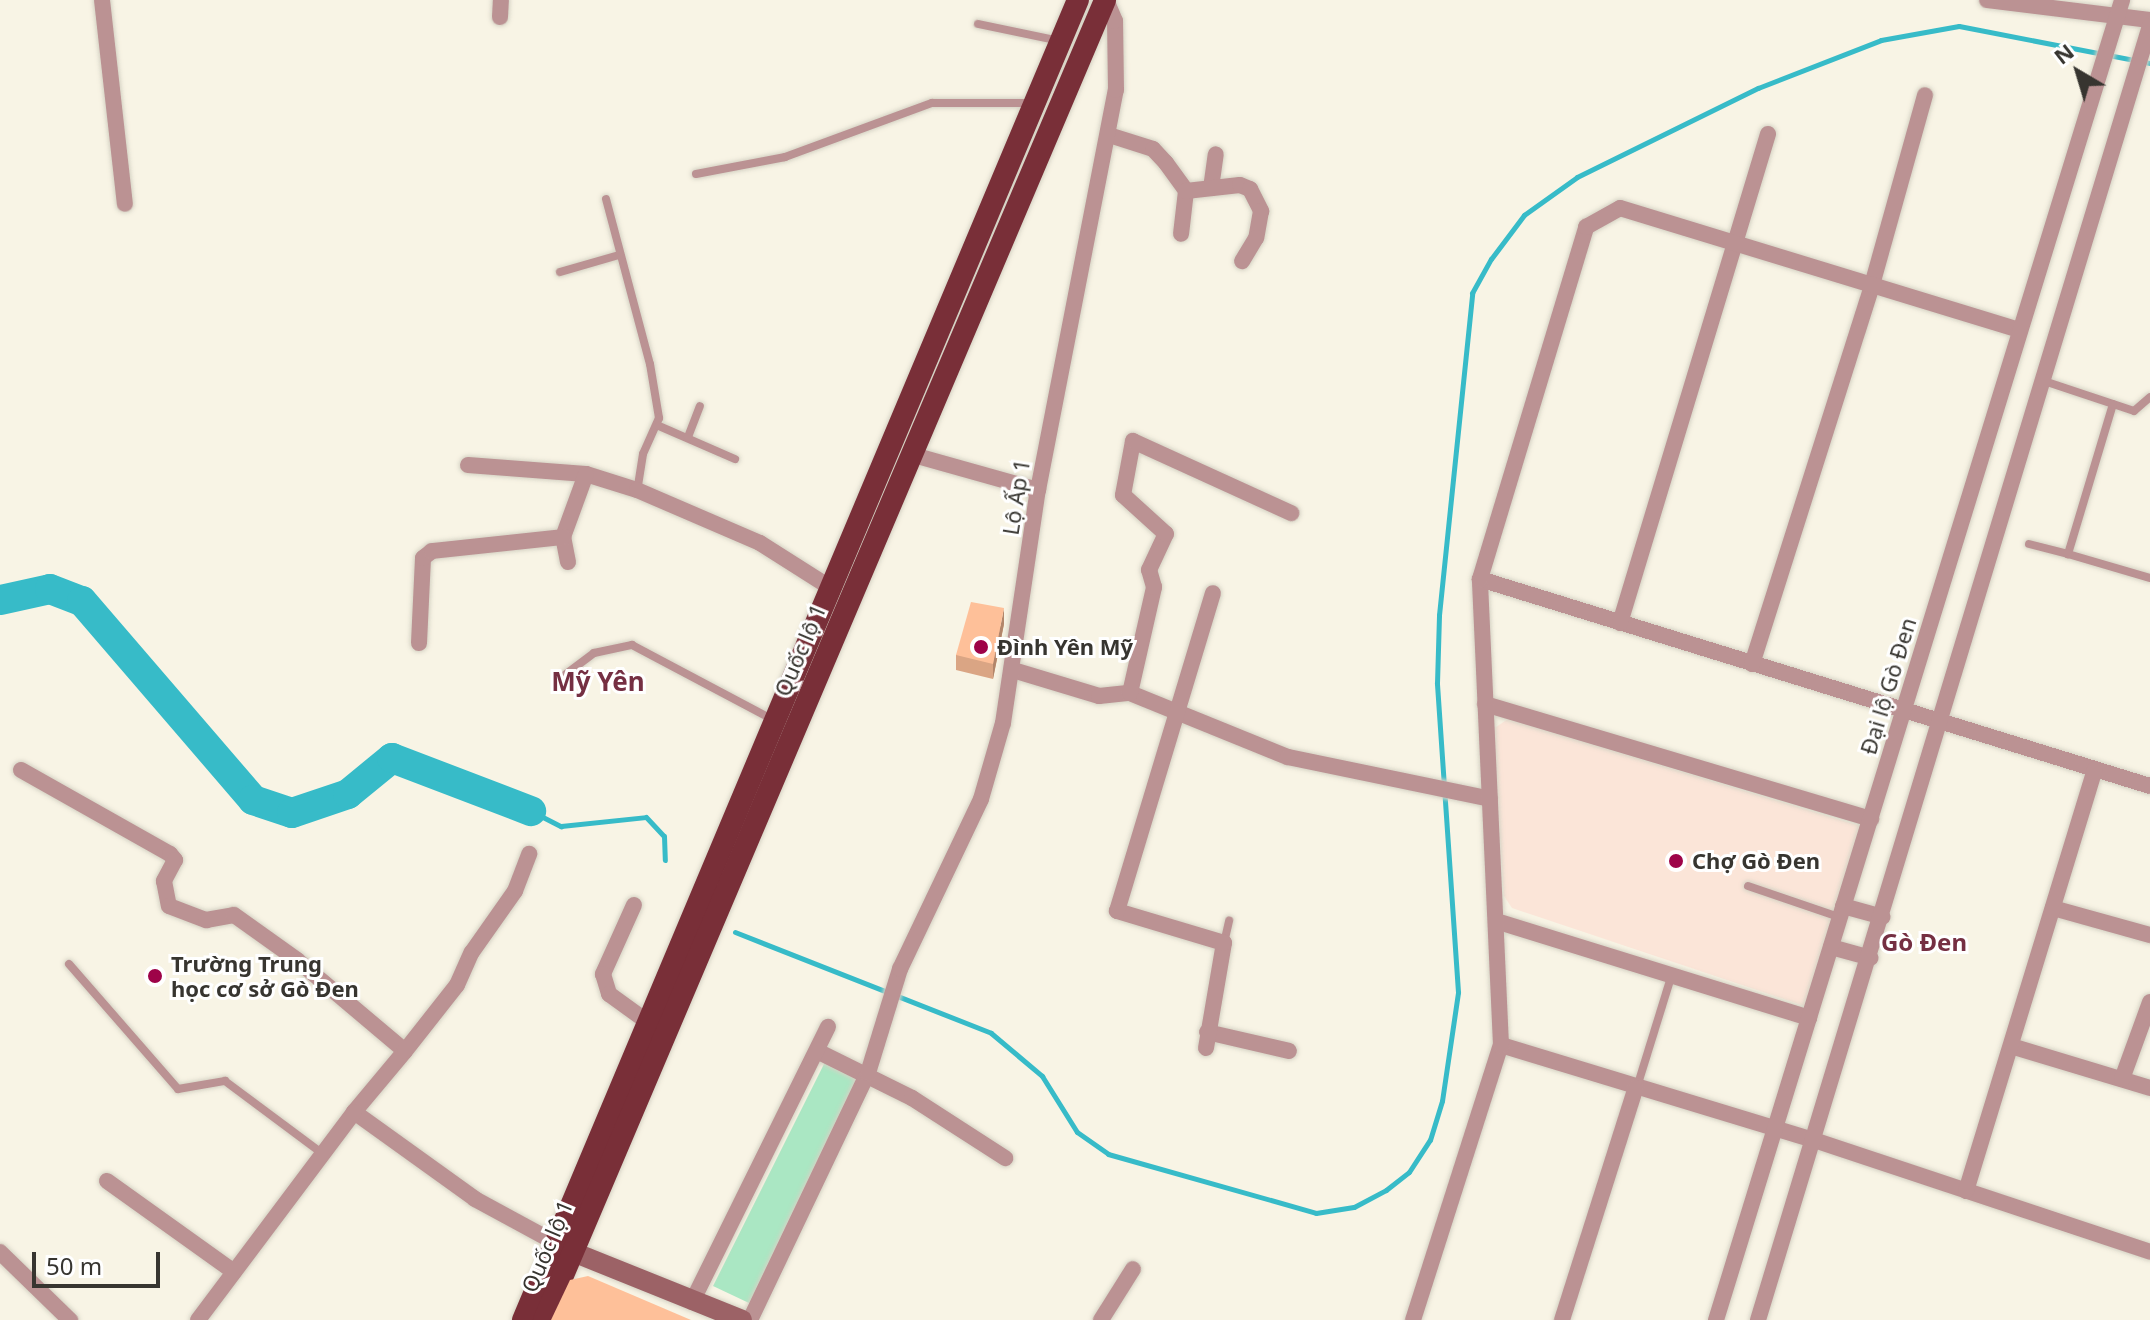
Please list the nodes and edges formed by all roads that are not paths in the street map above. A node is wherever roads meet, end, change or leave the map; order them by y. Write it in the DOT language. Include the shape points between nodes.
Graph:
graph roads {
  1 [pos="102,0"];
  2 [pos="1078,0"];
  3 [pos="1105,0"];
  4 [pos="1987,0"];
  5 [pos="2122,0"];
  6 [pos="2116,20"];
  7 [pos="2150,23"];
  8 [pos="978,24"];
  9 [pos="1061,42"];
  10 [pos="2134,78"];
  11 [pos="2150,90"];
  12 [pos="1925,95"];
  13 [pos="1035,103"];
  14 [pos="1768,134"];
  15 [pos="1109,135"];
  16 [pos="1216,154"];
  17 [pos="696,174"];
  18 [pos="1211,188"];
  19 [pos="1186,191"];
  20 [pos="606,199"];
  21 [pos="125,204"];
  22 [pos="1181,234"];
  23 [pos="1739,244"];
  24 [pos="619,255"];
  25 [pos="1242,261"];
  26 [pos="560,272"];
  27 [pos="1872,285"];
  28 [pos="2020,330"];
  29 [pos="2044,381"];
  30 [pos="2150,397"];
  31 [pos="2113,404"];
  32 [pos="700,406"];
  33 [pos="659,426"];
  34 [pos="688,437"];
  35 [pos="910,454"];
  36 [pos="735,459"];
  37 [pos="468,465"];
  38 [pos="586,474"];
  39 [pos="637,490"];
  40 [pos="1038,490"];
  41 [pos="1291,513"];
  42 [pos="563,537"];
  43 [pos="2029,544"];
  44 [pos="2068,554"];
  45 [pos="568,562"];
  46 [pos="2150,578"];
  47 [pos="1480,579"];
  48 [pos="831,588"];
  49 [pos="1213,593"];
  50 [pos="1620,623"];
  51 [pos="419,643"];
  52 [pos="1752,664"];
  53 [pos="1013,670"];
  54 [pos="566,674"];
  55 [pos="1130,693"];
  56 [pos="1485,704"];
  57 [pos="1181,709"];
  58 [pos="1903,712"];
  59 [pos="776,721"];
  60 [pos="1942,723"];
  61 [pos="2095,769"];
  62 [pos="21,770"];
  63 [pos="2150,786"];
  64 [pos="1490,799"];
  65 [pos="1871,819"];
  66 [pos="529,854"];
  67 [pos="1748,886"];
  68 [pos="634,905"];
  69 [pos="2053,908"];
  70 [pos="1842,911"];
  71 [pos="1883,917"];
  72 [pos="1229,921"];
  73 [pos="1496,921"];
  74 [pos="2150,935"];
  75 [pos="1224,943"];
  76 [pos="1831,947"];
  77 [pos="1871,958"];
  78 [pos="69,964"];
  79 [pos="1672,973"];
  80 [pos="2150,1002"];
  81 [pos="1809,1018"];
  82 [pos="649,1023"];
  83 [pos="828,1027"];
  84 [pos="1501,1045"];
  85 [pos="2011,1046"];
  86 [pos="405,1051"];
  87 [pos="817,1051"];
  88 [pos="1289,1051"];
  89 [pos="868,1073"];
  90 [pos="2122,1079"];
  91 [pos="1636,1087"];
  92 [pos="2150,1088"];
  93 [pos="354,1112"];
  94 [pos="1775,1128"];
  95 [pos="1814,1140"];
  96 [pos="323,1154"];
  97 [pos="1005,1158"];
  98 [pos="107,1181"];
  99 [pos="1966,1191"];
  100 [pos="564,1248"];
  101 [pos="0,1252"];
  102 [pos="2150,1252"];
  103 [pos="1133,1269"];
  104 [pos="234,1272"];
  105 [pos="692,1302"];
  106 [pos="70,1320"];
  107 [pos="198,1320"];
  108 [pos="523,1320"];
  109 [pos="544,1320"];
  110 [pos="742,1320"];
  111 [pos="750,1320"];
  112 [pos="1101,1320"];
  113 [pos="1413,1320"];
  114 [pos="1562,1320"];
  115 [pos="1716,1320"];
  116 [pos="1758,1320"];
  1 -- 21 [label="street"];
  2 -- 9 [label="highway, Quốc lộ 1"];
  3 -- 15 [label="street, Lộ Ấp 1" via="1115,21 1116,90"];
  3 -- 35 [label="highway, Quốc lộ 1"];
  4 -- 6 [label="street"];
  5 -- 6 [label="street"];
  6 -- 7 [label="street"];
  6 -- 28 [label="street, Đại lộ Gò Đen"];
  7 -- 10 [label="street"];
  8 -- 9 [label="lane"];
  9 -- 13 [label="highway, Quốc lộ 1"];
  10 -- 11 [label="street"];
  10 -- 29 [label="street"];
  12 -- 27 [label="street"];
  13 -- 17 [label="lane" via="932,103 785,157"];
  13 -- 48 [label="highway, Quốc lộ 1"];
  14 -- 23 [label="street"];
  15 -- 19 [label="street" via="1153,149"];
  15 -- 40 [label="street, Lộ Ấp 1"];
  16 -- 18 [label="street"];
  18 -- 19 [label="street"];
  18 -- 25 [label="street" via="1240,185 1256,198 1261,211 1256,238"];
  19 -- 22 [label="street"];
  20 -- 24 [label="lane"];
  23 -- 27 [label="street"];
  23 -- 47 [label="street" via="1620,208 1586,227"];
  23 -- 50 [label="street"];
  24 -- 26 [label="lane"];
  24 -- 33 [label="lane" via="650,364"];
  27 -- 28 [label="street"];
  27 -- 52 [label="street"];
  28 -- 58 [label="street, Đại lộ Gò Đen"];
  29 -- 31 [label="lane"];
  29 -- 60 [label="street"];
  30 -- 31 [label="lane" via="2134,411"];
  31 -- 44 [label="lane"];
  32 -- 34 [label="lane"];
  33 -- 34 [label="lane"];
  33 -- 39 [label="lane" via="643,454"];
  34 -- 36 [label="lane"];
  35 -- 40 [label="street"];
  35 -- 100 [label="highway, Quốc lộ 1"];
  37 -- 38 [label="street"];
  38 -- 39 [label="street"];
  38 -- 42 [label="street"];
  39 -- 48 [label="street" via="760,543"];
  40 -- 53 [label="street, Lộ Ấp 1"];
  41 -- 55 [label="street" via="1133,441 1123,495 1166,534 1149,570 1154,587"];
  42 -- 45 [label="street"];
  42 -- 51 [label="street" via="432,551 423,558"];
  43 -- 44 [label="lane"];
  44 -- 46 [label="lane"];
  47 -- 50 [label="street"];
  47 -- 56 [label="street"];
  48 -- 59 [label="highway, Quốc lộ 1"];
  49 -- 57 [label="street"];
  50 -- 52 [label="street"];
  52 -- 58 [label="street"];
  53 -- 55 [label="street" via="1099,696"];
  53 -- 89 [label="street, Lộ Ấp 1" via="981,799 895,986"];
  54 -- 59 [label="lane" via="594,653 632,645"];
  55 -- 57 [label="street"];
  56 -- 64 [label="street"];
  56 -- 65 [label="street"];
  57 -- 64 [label="street" via="1288,757"];
  57 -- 75 [label="street" via="1117,911"];
  58 -- 60 [label="street"];
  58 -- 65 [label="street, Đại lộ Gò Đen"];
  59 -- 82 [label="highway, Quốc lộ 1"];
  60 -- 61 [label="street"];
  60 -- 71 [label="street"];
  61 -- 63 [label="street"];
  61 -- 69 [label="street"];
  62 -- 86 [label="street" via="170,854 175,860 164,881 169,906 206,920 234,915"];
  64 -- 73 [label="street"];
  65 -- 70 [label="street, Đại lộ Gò Đen"];
  66 -- 86 [label="street" via="515,891 472,952 457,985"];
  67 -- 70 [label="lane"];
  68 -- 82 [label="street" via="603,974 609,994"];
  69 -- 74 [label="street"];
  69 -- 85 [label="street"];
  70 -- 71 [label="street"];
  70 -- 76 [label="street, Đại lộ Gò Đen"];
  71 -- 77 [label="street"];
  72 -- 75 [label="lane"];
  73 -- 79 [label="street"];
  73 -- 84 [label="street"];
  75 -- 88 [label="street" via="1206,1040"];
  76 -- 77 [label="street"];
  76 -- 81 [label="street, Đại lộ Gò Đen"];
  77 -- 95 [label="street"];
  78 -- 96 [label="lane" via="178,1089 225,1081"];
  79 -- 81 [label="street"];
  79 -- 91 [label="lane"];
  80 -- 90 [label="street"];
  81 -- 94 [label="street, Đại lộ Gò Đen"];
  82 -- 100 [label="highway, Quốc lộ 1"];
  83 -- 87 [label="street"];
  84 -- 91 [label="street"];
  84 -- 113 [label="street"];
  85 -- 90 [label="street"];
  85 -- 99 [label="street"];
  86 -- 93 [label="street"];
  87 -- 89 [label="street"];
  87 -- 105 [label="street"];
  89 -- 97 [label="street"];
  89 -- 111 [label="street, Lộ Ấp 1"];
  90 -- 92 [label="street"];
  91 -- 94 [label="street"];
  91 -- 114 [label="street"];
  93 -- 96 [label="street"];
  93 -- 100 [label="street" via="475,1199"];
  94 -- 95 [label="street"];
  94 -- 115 [label="street, Đại lộ Gò Đen"];
  95 -- 99 [label="street"];
  95 -- 116 [label="street"];
  96 -- 104 [label="street"];
  98 -- 104 [label="street"];
  99 -- 102 [label="street"];
  100 -- 105 [label="main road"];
  100 -- 108 [label="highway, Quốc lộ 1"];
  100 -- 109 [label="highway, Quốc lộ 1"];
  101 -- 106 [label="street"];
  103 -- 112 [label="street"];
  104 -- 107 [label="street"];
  105 -- 110 [label="main road"];
}
